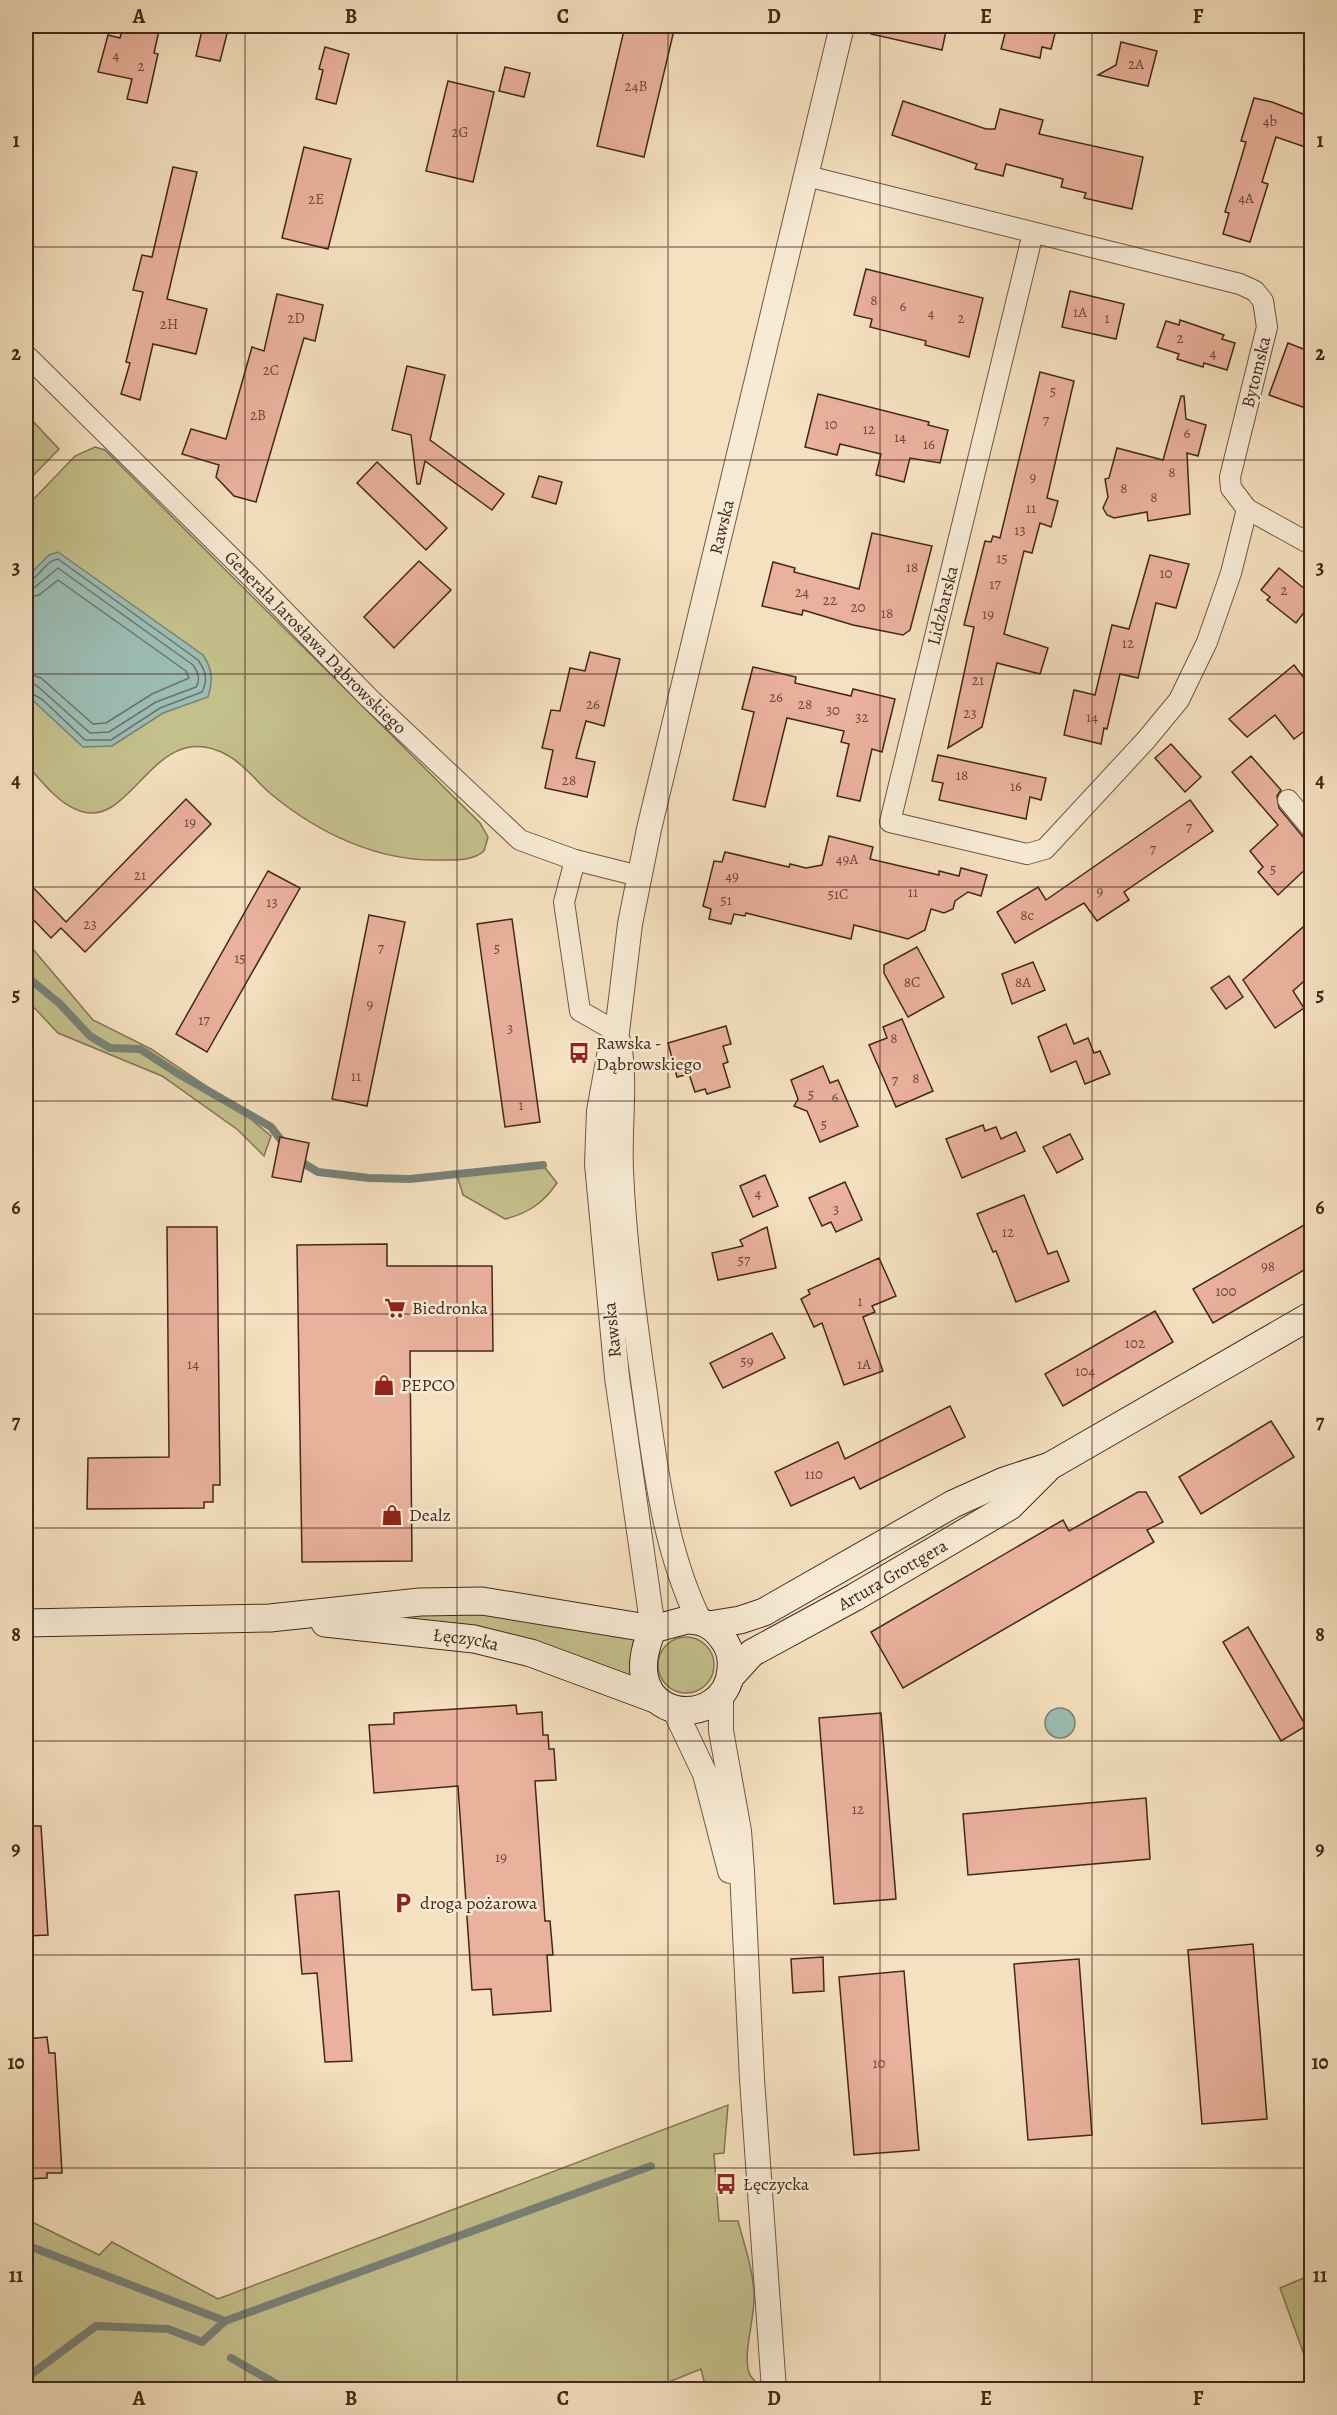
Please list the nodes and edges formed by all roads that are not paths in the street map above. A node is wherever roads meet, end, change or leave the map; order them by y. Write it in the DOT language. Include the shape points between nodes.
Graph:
graph roads {
  1 [pos="842,26"];
  2 [pos="807,176"];
  3 [pos="1033,233"];
  4 [pos="26,355"];
  5 [pos="1247,509"];
  6 [pos="1311,545"];
  7 [pos="1288,800"];
  8 [pos="1311,829"];
  9 [pos="575,860"];
  10 [pos="639,876"];
  11 [pos="617,1032"];
  12 [pos="1311,1315"];
  13 [pos="1050,1466"];
  14 [pos="270,1618"];
  15 [pos="704,1622"];
  16 [pos="26,1623"];
  17 [pos="652,1629"];
  18 [pos="726,1685"];
  19 [pos="665,1704"];
  20 [pos="742,1914"];
  21 [pos="774,2390"];
  1 -- 2 [label="street, Rawska"];
  2 -- 3 [label="street, Bytomska"];
  2 -- 10 [label="street, Rawska"];
  3 -- 5 [label="street, Bytomska" via="1240,284 1255,291 1263,301 1267,327 1230,477 1234,494"];
  3 -- 5 [label="street, Lidzbarska" via="890,822 1027,854 1045,849 1179,700 1195,671 1228,583"];
  4 -- 9 [label="street, Generała Jarosława Dąbrowskiego" via="369,698 520,840"];
  5 -- 6 [label="street"];
  7 -- 8 [label="street"];
  9 -- 10 [label="street, Generała Jarosława Dąbrowskiego"];
  9 -- 11 [label="street" via="564,902 580,1011"];
  10 -- 11 [label="street, Rawska"];
  11 -- 15 [label="street, Rawska" via="622,1058 622,1199 642,1377 675,1560 684,1589"];
  11 -- 17 [label="street, Rawska" via="599,1111 597,1175 620,1406"];
  12 -- 13 [label="main road, Artura Grottgera"];
  13 -- 15 [label="main road, Artura Grottgera" via="1004,1480 953,1504 775,1607 740,1620"];
  13 -- 18 [label="main road, Artura Grottgera" via="1010,1506 752,1653"];
  14 -- 16 [label="main road, Łęczycka"];
  14 -- 17 [label="main road, Łęczycka" via="420,1602 482,1601"];
  14 -- 19 [label="main road, Łęczycka" via="474,1639 531,1653"];
  15 -- 17 [label="main road" via="679,1622"];
  15 -- 18 [label="main road" via="728,1646 732,1661"];
  17 -- 19 [label="main road" via="645,1645 645,1685"];
  18 -- 19 [label="main road" via="700,1709"];
  18 -- 20 [label="street" via="723,1748 739,1832"];
  19 -- 20 [label="street" via="705,1774"];
  20 -- 21 [label="street"];
}
